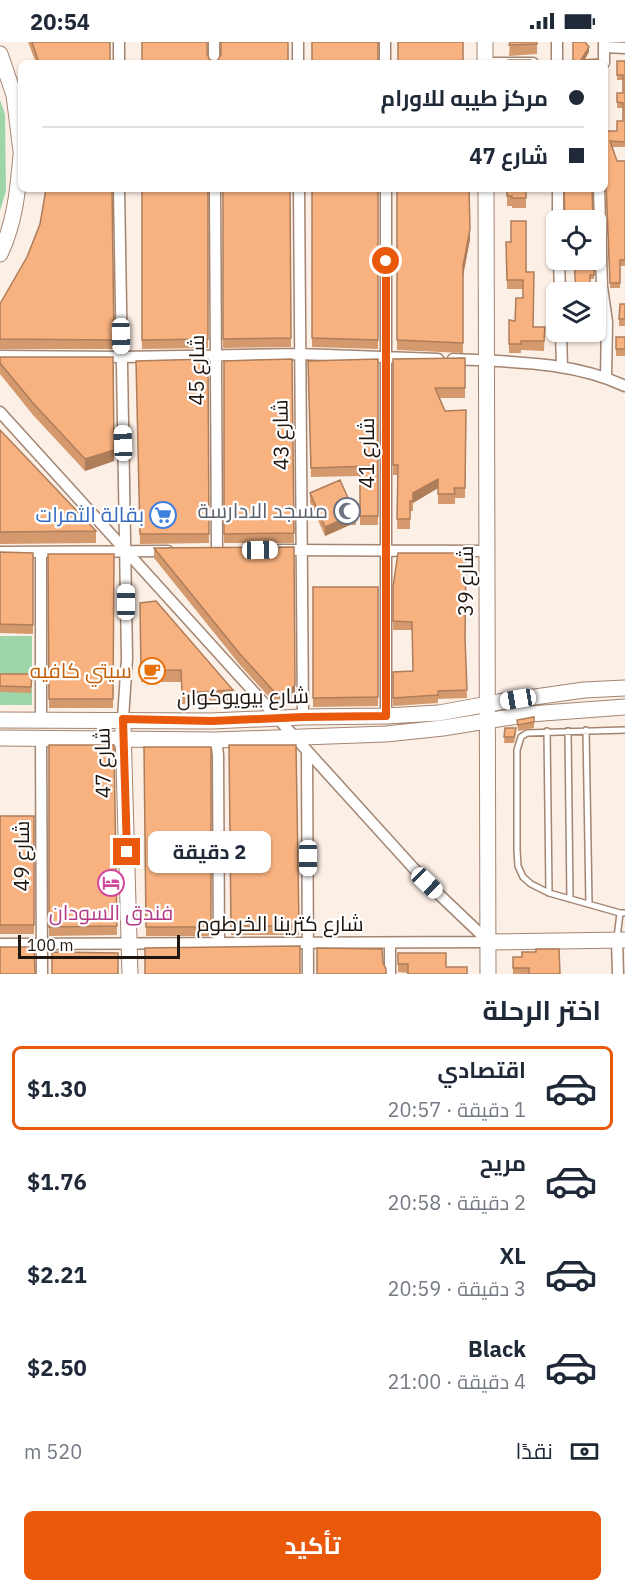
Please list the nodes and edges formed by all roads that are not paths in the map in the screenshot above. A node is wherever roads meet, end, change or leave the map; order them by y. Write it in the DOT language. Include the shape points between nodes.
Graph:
graph roads {
  1 [pos="119,42"];
  2 [pos="214,42"];
  3 [pos="298,42"];
  4 [pos="385,42"];
  5 [pos="485,42"];
  6 [pos="557,42"];
  7 [pos="604,45"];
  8 [pos="625,48"];
  9 [pos="0,54"];
  10 [pos="119,60"];
  11 [pos="214,60"];
  12 [pos="298,60"];
  13 [pos="385,60"];
  14 [pos="485,60"];
  15 [pos="557,60"];
  16 [pos="18,128"];
  17 [pos="18,187"];
  18 [pos="119,192"];
  19 [pos="215,192"];
  20 [pos="299,192"];
  21 [pos="386,192"];
  22 [pos="486,192"];
  23 [pos="558,192"];
  24 [pos="599,192"];
  25 [pos="558,210"];
  26 [pos="0,254"];
  27 [pos="561,342"];
  28 [pos="299,354"];
  29 [pos="217,355"];
  30 [pos="0,356"];
  31 [pos="122,357"];
  32 [pos="387,357"];
  33 [pos="485,361"];
  34 [pos="562,367"];
  35 [pos="606,377"];
  36 [pos="625,386"];
  37 [pos="0,412"];
  38 [pos="206,550"];
  39 [pos="271,550"];
  40 [pos="303,550"];
  41 [pos="387,550"];
  42 [pos="126,551"];
  43 [pos="182,551"];
  44 [pos="487,551"];
  45 [pos="0,552"];
  46 [pos="40,552"];
  47 [pos="625,688"];
  48 [pos="486,705"];
  49 [pos="625,707"];
  50 [pos="386,716"];
  51 [pos="303,717"];
  52 [pos="123,719"];
  53 [pos="277,719"];
  54 [pos="0,720"];
  55 [pos="41,721"];
  56 [pos="486,721"];
  57 [pos="568,730"];
  58 [pos="586,730"];
  59 [pos="625,730"];
  60 [pos="547,731"];
  61 [pos="0,738"];
  62 [pos="123,738"];
  63 [pos="295,738"];
  64 [pos="41,739"];
  65 [pos="216,740"];
  66 [pos="307,751"];
  67 [pos="549,892"];
  68 [pos="570,899"];
  69 [pos="589,904"];
  70 [pos="622,913"];
  71 [pos="621,940"];
  72 [pos="489,942"];
  73 [pos="308,943"];
  74 [pos="390,943"];
  75 [pos="0,944"];
  76 [pos="42,944"];
  77 [pos="129,944"];
  78 [pos="219,944"];
  79 [pos="42,974"];
  80 [pos="130,974"];
  81 [pos="308,974"];
  82 [pos="390,974"];
  83 [pos="488,974"];
  84 [pos="618,974"];
  1 -- 10 [label="street"];
  2 -- 11 [label="street"];
  3 -- 12 [label="street"];
  4 -- 13 [label="street"];
  5 -- 14 [label="street"];
  6 -- 15 [label="street"];
  7 -- 8 [label="street"];
  9 -- 16 [label="street" via="14,95"];
  17 -- 26 [label="street"];
  18 -- 31 [label="street, شارع 47"];
  19 -- 29 [label="street, شارع 45"];
  20 -- 28 [label="street, شارع 43"];
  21 -- 32 [label="street, شارع 41"];
  22 -- 33 [label="street, شارع 39"];
  23 -- 25 [label="street"];
  24 -- 35 [label="street" via="607,322"];
  27 -- 34 [label="street"];
  28 -- 29 [label="street"];
  28 -- 32 [label="street"];
  28 -- 40 [label="street, شارع 43"];
  29 -- 31 [label="street"];
  29 -- 38 [label="street, شارع 45" via="223,550"];
  30 -- 31 [label="street"];
  31 -- 42 [label="street, شارع 47"];
  32 -- 33 [label="street"];
  32 -- 41 [label="street, شارع 41"];
  33 -- 34 [label="street"];
  33 -- 44 [label="street, شارع 39"];
  34 -- 35 [label="street"];
  35 -- 36 [label="street"];
  37 -- 42 [label="street"];
  39 -- 40 [label="street"];
  40 -- 41 [label="street"];
  40 -- 51 [label="street, شارع 43"];
  41 -- 44 [label="street"];
  41 -- 50 [label="street, شارع 41"];
  42 -- 43 [label="street"];
  42 -- 46 [label="street"];
  42 -- 52 [label="street, شارع 47"];
  42 -- 53 [label="street"];
  44 -- 48 [label="street, شارع 39"];
  45 -- 46 [label="street"];
  46 -- 55 [label="street"];
  47 -- 48 [label="street, شارع بيويوكوان"];
  48 -- 50 [label="street, شارع بيويوكوان"];
  48 -- 56 [label="street, شارع 39"];
  49 -- 56 [label="street, شارع بيويوكوان"];
  50 -- 51 [label="street, شارع بيويوكوان"];
  51 -- 53 [label="street, شارع بيويوكوان"];
  52 -- 53 [label="street, شارع بيويوكوان"];
  52 -- 55 [label="street, شارع بيويوكوان"];
  52 -- 62 [label="street, شارع 47"];
  53 -- 63 [label="street"];
  54 -- 55 [label="street, شارع بيويوكوان"];
  56 -- 63 [label="street, شارع بيويوكوان" via="386,734"];
  56 -- 72 [label="street, شارع 39"];
  57 -- 58 [label="lane"];
  57 -- 60 [label="lane"];
  57 -- 68 [label="lane"];
  58 -- 59 [label="lane"];
  58 -- 69 [label="lane"];
  60 -- 67 [label="lane"];
  60 -- 67 [label="lane" via="521,737 517,750 516,823 518,866 523,877"];
  61 -- 64 [label="street, شارع بيويوكوان"];
  62 -- 64 [label="street, شارع بيويوكوان"];
  62 -- 65 [label="street, شارع بيويوكوان"];
  62 -- 77 [label="street, شارع 47"];
  63 -- 65 [label="street, شارع بيويوكوان"];
  63 -- 66 [label="street"];
  64 -- 76 [label="street, شارع 49"];
  65 -- 78 [label="street"];
  66 -- 72 [label="street" via="427,883"];
  66 -- 73 [label="street"];
  67 -- 68 [label="lane"];
  68 -- 69 [label="lane"];
  69 -- 70 [label="lane"];
  70 -- 71 [label="lane"];
  71 -- 72 [label="street"];
  71 -- 84 [label="street"];
  72 -- 74 [label="street, شارع كترينا الخرطوم"];
  72 -- 83 [label="street, شارع 39"];
  73 -- 74 [label="street, شارع كترينا الخرطوم"];
  73 -- 78 [label="street, شارع كترينا الخرطوم"];
  73 -- 81 [label="street"];
  74 -- 82 [label="street"];
  75 -- 76 [label="street, شارع كترينا الخرطوم"];
  76 -- 77 [label="street, شارع كترينا الخرطوم"];
  76 -- 79 [label="street, شارع 49"];
  77 -- 78 [label="street, شارع كترينا الخرطوم"];
  77 -- 80 [label="street, شارع 47"];
}
